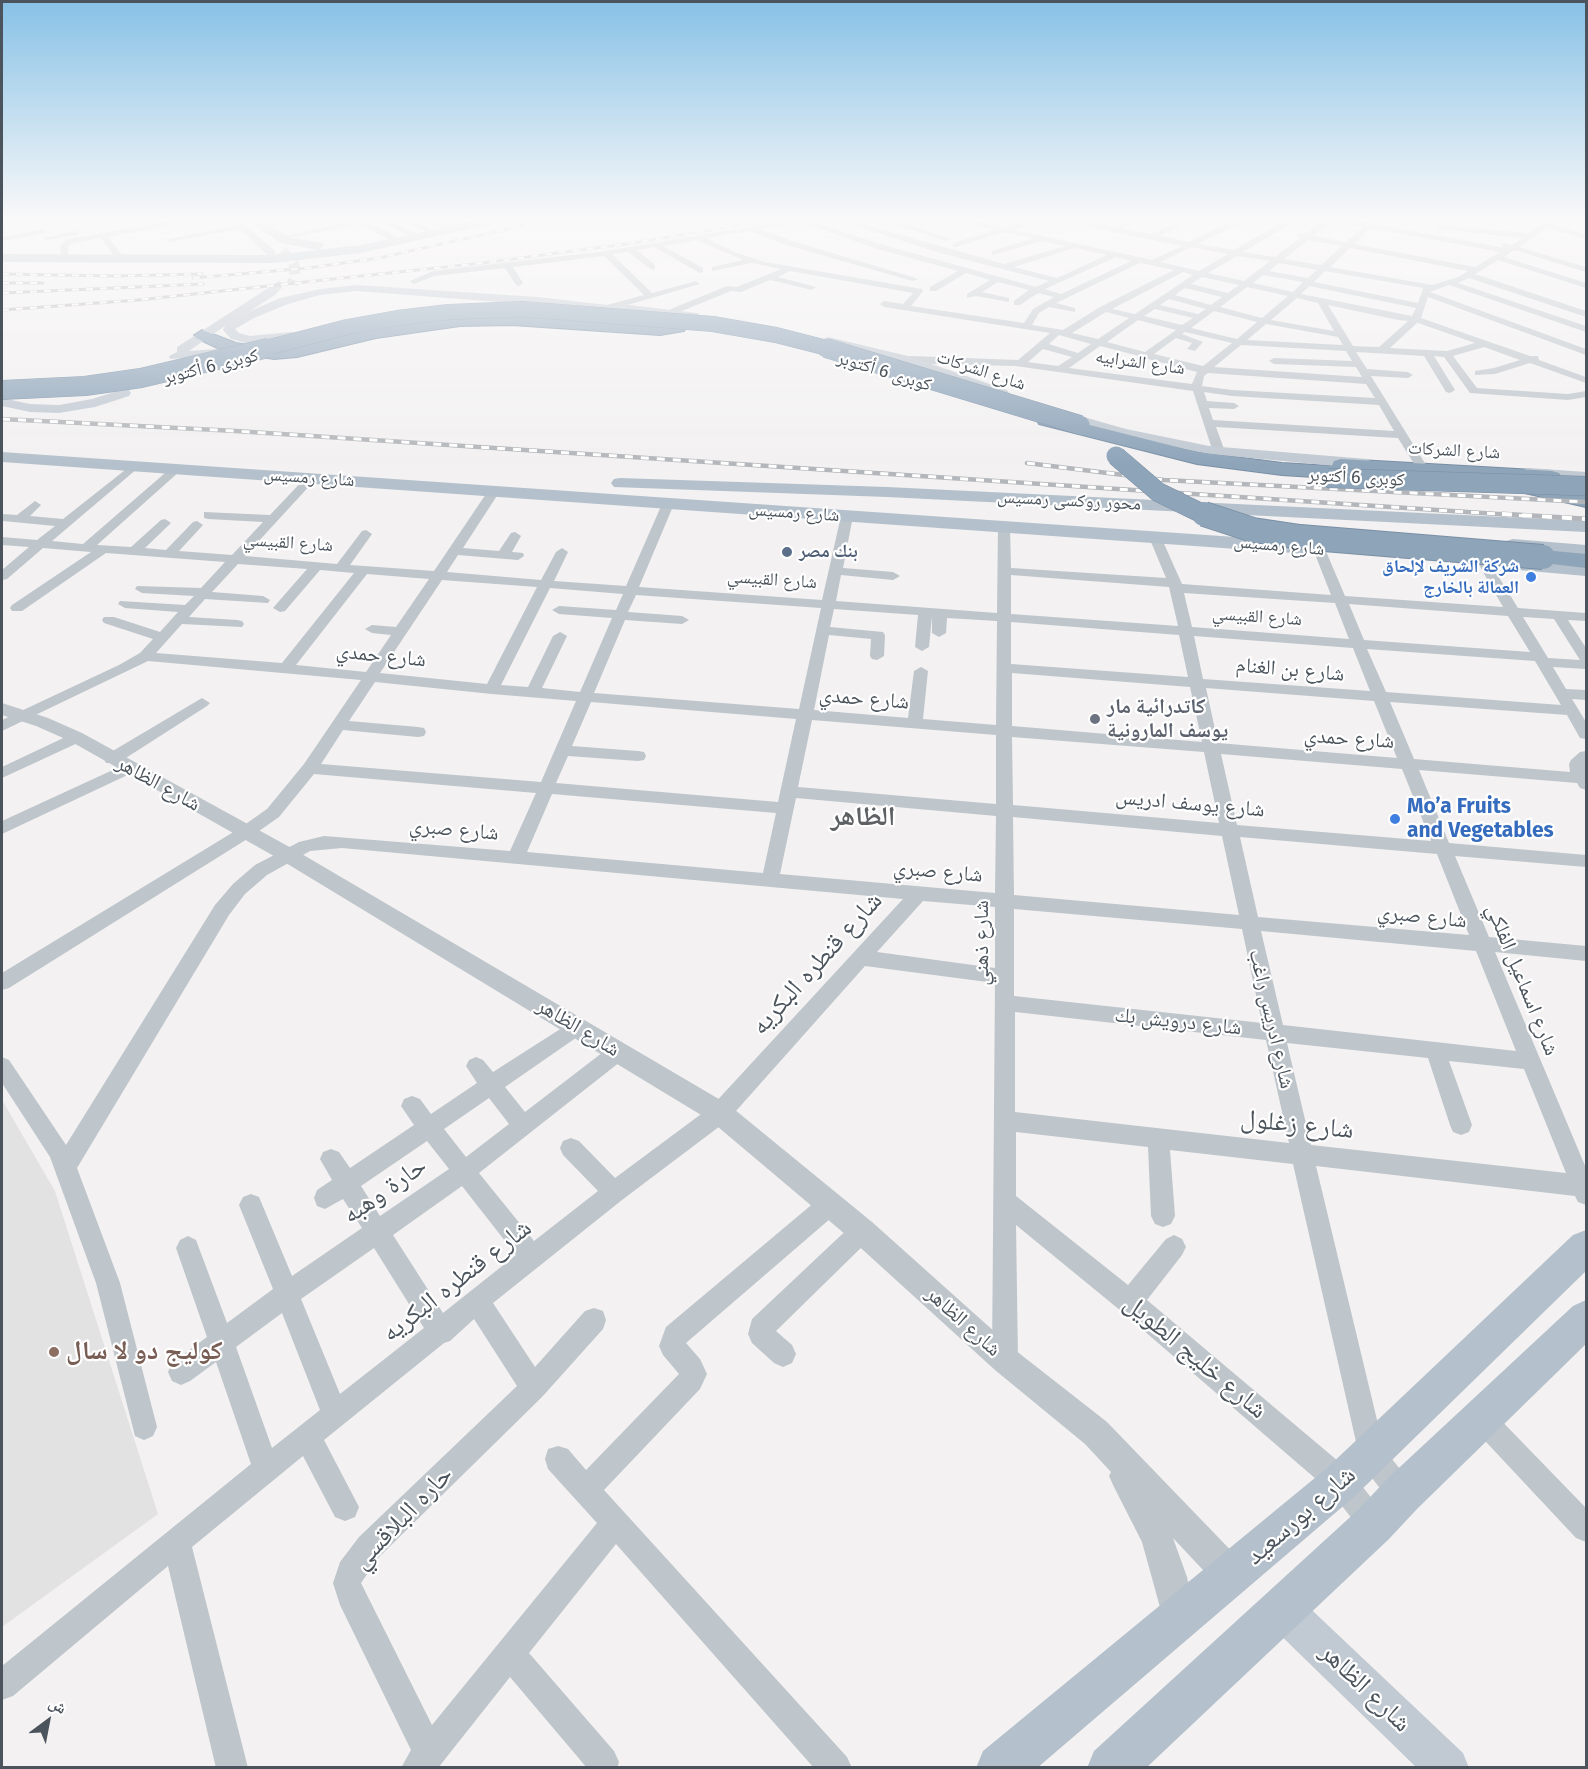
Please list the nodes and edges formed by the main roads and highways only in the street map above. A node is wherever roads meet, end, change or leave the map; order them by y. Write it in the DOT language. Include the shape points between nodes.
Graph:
graph roads {
  1 [pos="261,301"];
  2 [pos="288,301"];
  3 [pos="456,301"];
  4 [pos="532,301"];
  5 [pos="564,301"];
  6 [pos="676,321"];
  7 [pos="202,335"];
  8 [pos="295,344"];
  9 [pos="241,350"];
  10 [pos="175,356"];
  11 [pos="896,364"];
  12 [pos="152,374"];
  13 [pos="124,393"];
  14 [pos="2,394"];
  15 [pos="2,402"];
  16 [pos="1058,427"];
  17 [pos="2,445"];
  18 [pos="2,457"];
  19 [pos="1412,470"];
  20 [pos="1587,476"];
  21 [pos="550,483"];
  22 [pos="1587,486"];
  23 [pos="1587,501"];
  24 [pos="1175,519"];
  25 [pos="1285,525"];
  26 [pos="1587,527"];
  27 [pos="1184,539"];
  28 [pos="1282,546"];
  29 [pos="1587,551"];
  30 [pos="1587,561"];
  31 [pos="1587,570"];
  32 [pos="1587,1247"];
  33 [pos="1587,1319"];
  34 [pos="1282,1610"];
  35 [pos="1000,1767"];
  36 [pos="1112,1767"];
  37 [pos="1448,1767"];
  1 -- 7 [label="main road, شارع الشركات"];
  2 -- 8 [label="main road, شارع الشركات" via="250,315 229,330 250,340"];
  3 -- 9 [label="main road" via="438,310 366,321"];
  4 -- 11 [label="main road, شارع الشركات" via="777,332"];
  5 -- 6 [label="main road, شارع الشركات"];
  6 -- 8 [label="highway" via="660,330 512,320 460,321"];
  6 -- 11 [label="main road, شارع الشركات" via="782,330"];
  6 -- 14 [label="highway, كوبرى 6 أكتوبر, bridge" via="520,315 432,318 337,334 163,379 65,393"];
  6 -- 16 [label="highway, كوبرى 6 أكتوبر" via="815,352"];
  6 -- 19 [label="highway, كوبرى 6 أكتوبر, bridge" via="795,339 1080,425 1164,444 1266,459"];
  7 -- 9 [label="highway"];
  7 -- 10 [label="main road, شارع الشركات"];
  8 -- 9 [label="highway" via="274,354"];
  9 -- 10 [label="main road"];
  10 -- 12 [label="main road, شارع الشركات"];
  11 -- 14 [label="highway, bridge" via="865,362 775,339 712,329 572,315 456,314 400,320 131,384"];
  11 -- 19 [label="main road, شارع الشركات" via="1151,437 1218,449"];
  11 -- 19 [label="highway" via="1063,425 1197,458 1282,469"];
  11 -- 20 [label="main road, شارع الشركات" via="1125,433 1187,446 1273,458"];
  13 -- 15 [label="main road" via="95,404 59,409"];
  16 -- 22 [label="highway, كوبرى 6 أكتوبر, bridge" via="1164,456 1262,473"];
  16 -- 30 [label="highway, bridge" via="1116,456 1174,501 1244,527 1300,537"];
  17 -- 21 [label="main road, شارع رمسيس"];
  18 -- 27 [label="main road, شارع رمسيس"];
  19 -- 20 [label="highway, كوبرى 6 أكتوبر"];
  19 -- 23 [label="highway, bridge"];
  21 -- 24 [label="main road, شارع رمسيس" via="1064,516"];
  21 -- 26 [label="main road, محور روكسى رمسيس" via="772,487"];
  24 -- 25 [label="main road, شارع رمسيس"];
  24 -- 27 [label="main road" via="1191,531"];
  25 -- 28 [label="main road" via="1270,533"];
  25 -- 29 [label="main road, شارع رمسيس"];
  27 -- 28 [label="main road, شارع رمسيس"];
  28 -- 31 [label="main road, شارع رمسيس"];
  32 -- 35 [label="main road, شارع بورسعيد" via="1372,1455"];
  33 -- 34 [label="main road"];
  34 -- 36 [label="main road"];
  34 -- 37 [label="main road, شارع الظاهر"];
}
